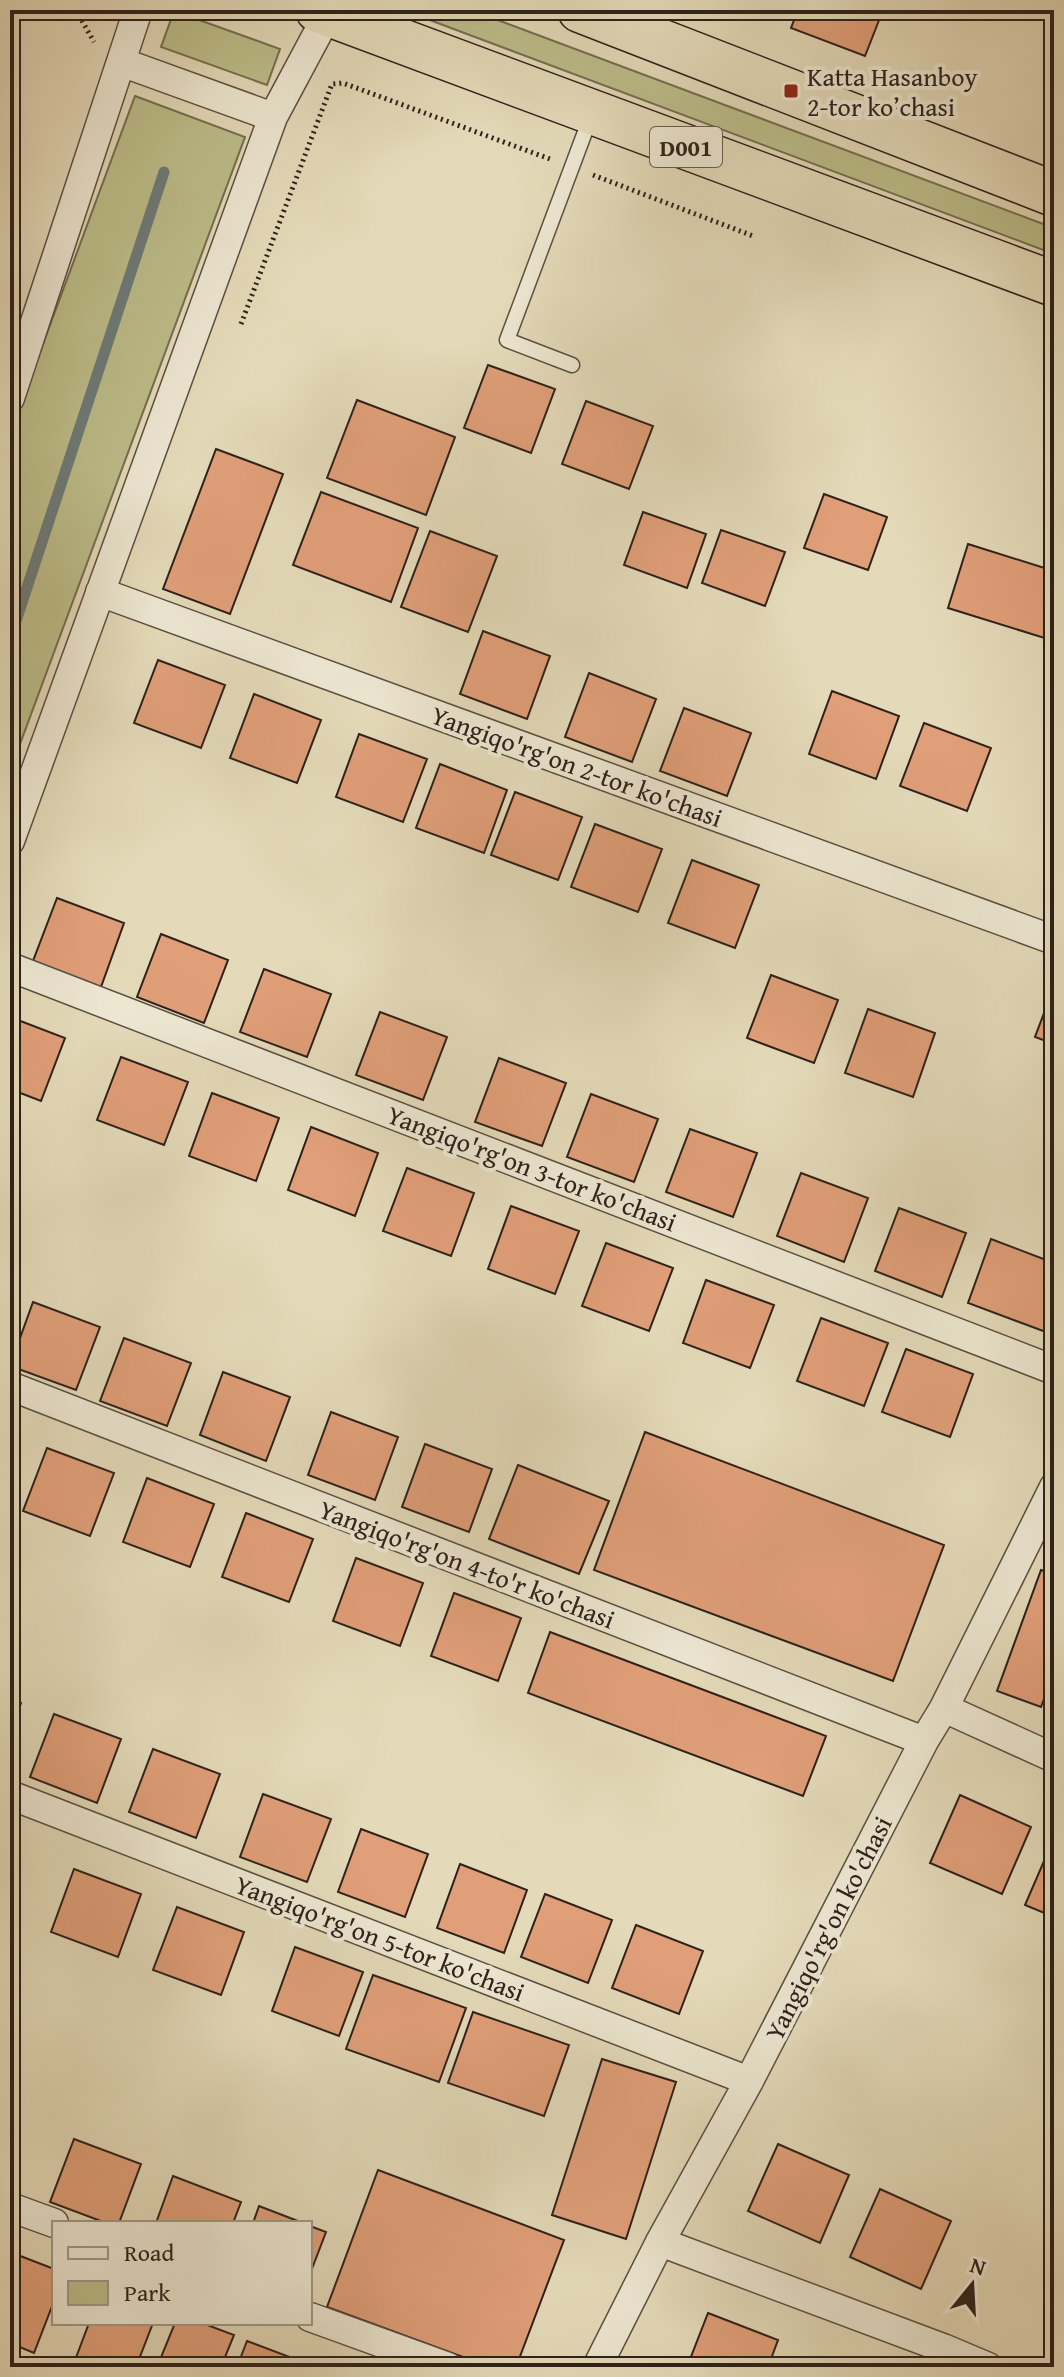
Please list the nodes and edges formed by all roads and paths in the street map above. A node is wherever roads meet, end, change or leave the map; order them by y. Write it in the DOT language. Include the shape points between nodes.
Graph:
graph roads {
  1 [pos="138,10"];
  2 [pos="580,10"];
  3 [pos="323,12"];
  4 [pos="121,62"];
  5 [pos="593,112"];
  6 [pos="273,117"];
  7 [pos="572,167"];
  8 [pos="1054,194"];
  9 [pos="753,236"];
  10 [pos="1054,284"];
  11 [pos="241,324"];
  12 [pos="16,364"];
  13 [pos="572,365"];
  14 [pos="10,398"];
  15 [pos="100,592"];
  16 [pos="10,841"];
  17 [pos="1054,940"];
  18 [pos="10,967"];
  19 [pos="1054,1370"];
  20 [pos="10,1386"];
  21 [pos="1054,1487"];
  22 [pos="944,1708"];
  23 [pos="924,1741"];
  24 [pos="1054,1758"];
  25 [pos="10,1795"];
  26 [pos="749,2081"];
  27 [pos="10,2207"];
  28 [pos="52,2222"];
  29 [pos="660,2242"];
  30 [pos="312,2318"];
  31 [pos="940,2357"];
  32 [pos="448,2367"];
  33 [pos="597,2367"];
  34 [pos="988,2367"];
  1 -- 4 [label="street"];
  2 -- 8 [label="highway"];
  3 -- 5 [label="highway, D001"];
  3 -- 6 [label="street"];
  4 -- 6 [label="street"];
  4 -- 12 [label="street"];
  5 -- 7 [label="lane"];
  5 -- 10 [label="highway, D001"];
  6 -- 15 [label="street"];
  7 -- 9 [label="path"];
  7 -- 11 [label="path" via="343,83 332,84"];
  7 -- 13 [label="lane" via="507,340"];
  12 -- 14 [label="street"];
  15 -- 16 [label="street"];
  15 -- 17 [label="street, Yangiqo'rg'on 2-tor ko'chasi"];
  18 -- 19 [label="street, Yangiqo'rg'on 3-tor ko'chasi"];
  20 -- 23 [label="street, Yangiqo'rg'on 4-to'r ko'chasi"];
  21 -- 22 [label="street, Yangiqo'rg'on ko'chasi"];
  22 -- 23 [label="street, Yangiqo'rg'on ko'chasi"];
  22 -- 24 [label="street"];
  23 -- 26 [label="street, Yangiqo'rg'on ko'chasi"];
  25 -- 26 [label="street, Yangiqo'rg'on 5-tor ko'chasi"];
  26 -- 29 [label="street, Yangiqo'rg'on ko'chasi"];
  27 -- 28 [label="street"];
  29 -- 31 [label="street"];
  29 -- 33 [label="street, Yangiqo'rg'on ko'chasi"];
  30 -- 32 [label="street"];
  31 -- 34 [label="street"];
}
